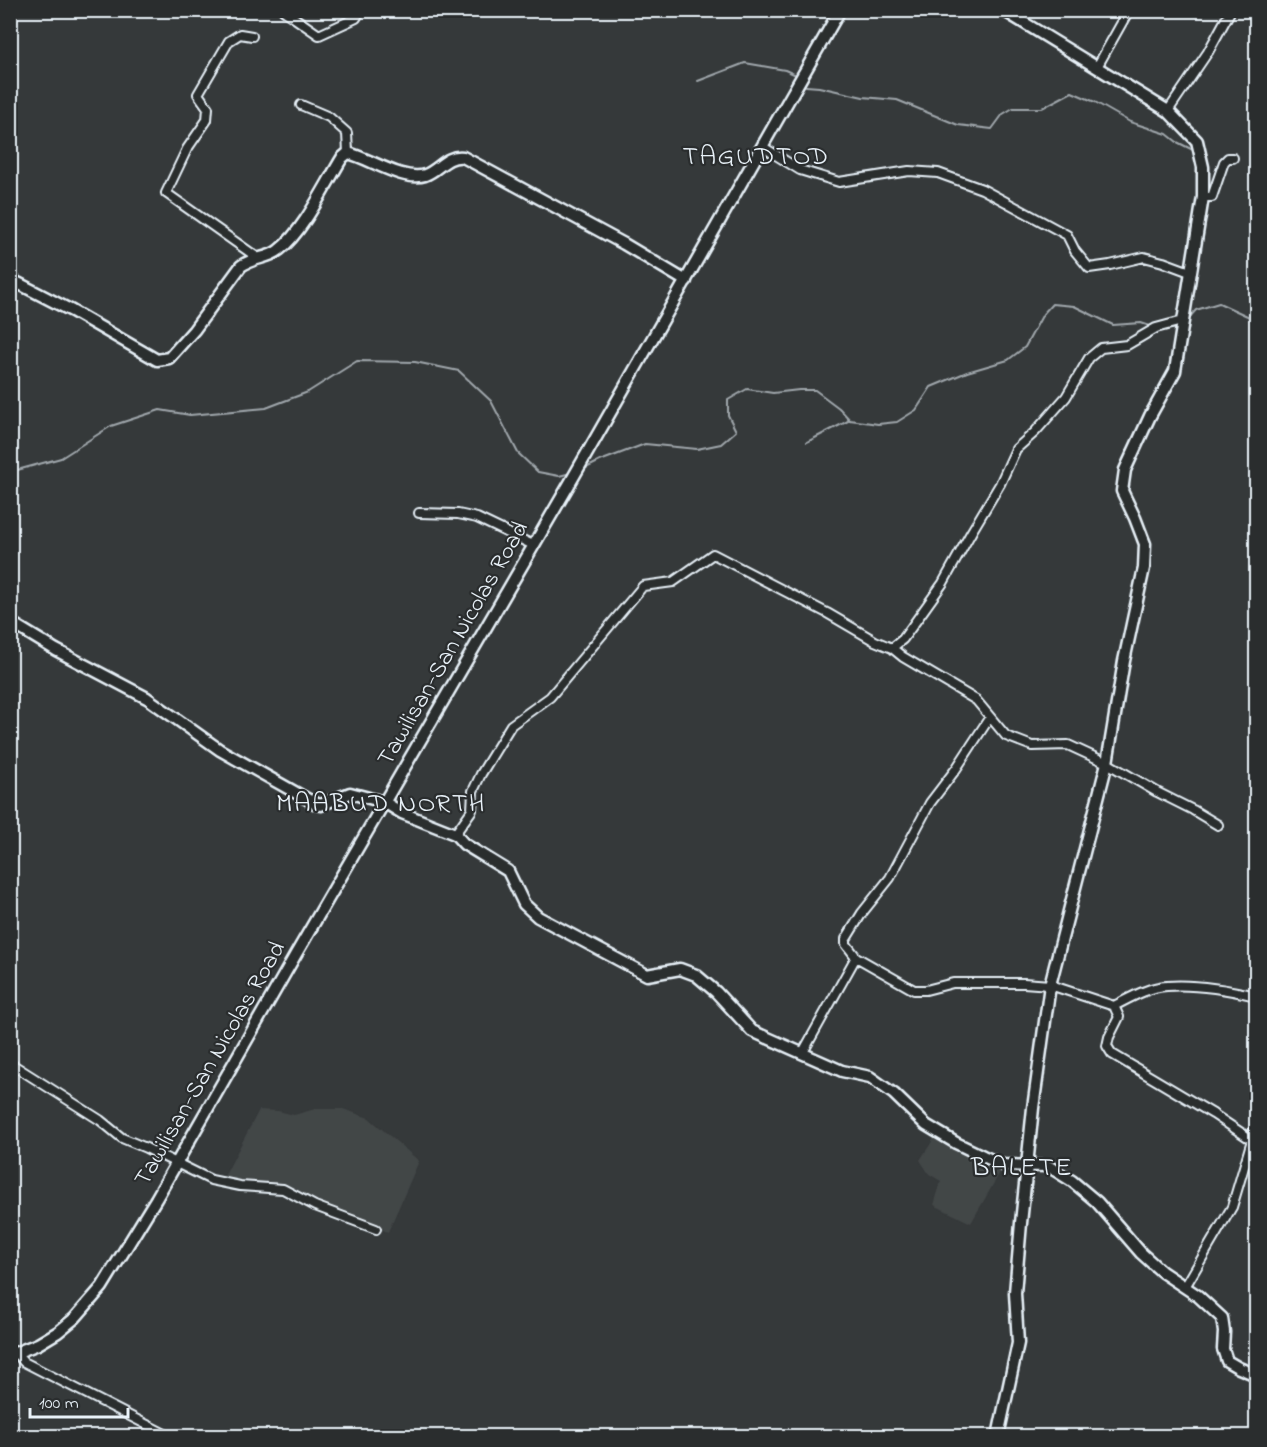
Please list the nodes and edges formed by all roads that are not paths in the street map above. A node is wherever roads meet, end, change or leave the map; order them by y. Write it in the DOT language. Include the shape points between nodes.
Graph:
graph roads {
  1 [pos="283,10"];
  2 [pos="361,10"];
  3 [pos="840,10"];
  4 [pos="1003,10"];
  5 [pos="1129,10"];
  6 [pos="1231,10"];
  7 [pos="252,36"];
  8 [pos="1097,67"];
  9 [pos="301,105"];
  10 [pos="1168,111"];
  11 [pos="763,147"];
  12 [pos="348,153"];
  13 [pos="1233,158"];
  14 [pos="1203,196"];
  15 [pos="258,258"];
  16 [pos="1190,272"];
  17 [pos="10,279"];
  18 [pos="686,281"];
  19 [pos="1182,321"];
  20 [pos="419,513"];
  21 [pos="533,545"];
  22 [pos="10,622"];
  23 [pos="892,648"];
  24 [pos="990,717"];
  25 [pos="1107,763"];
  26 [pos="384,802"];
  27 [pos="1218,825"];
  28 [pos="455,834"];
  29 [pos="856,957"];
  30 [pos="1050,985"];
  31 [pos="1257,996"];
  32 [pos="1114,1006"];
  33 [pos="802,1054"];
  34 [pos="10,1063"];
  35 [pos="1257,1124"];
  36 [pos="1252,1140"];
  37 [pos="175,1164"];
  38 [pos="1026,1167"];
  39 [pos="376,1229"];
  40 [pos="1185,1287"];
  41 [pos="13,1354"];
  42 [pos="1257,1375"];
  43 [pos="169,1437"];
  44 [pos="998,1437"];
  1 -- 2 [label="street" via="319,35 356,18"];
  3 -- 11 [label="street, Tawilisan-San Nicolas Road"];
  4 -- 8 [label="street"];
  5 -- 8 [label="street"];
  6 -- 10 [label="street"];
  7 -- 15 [label="street" via="240,34 229,41 198,94 208,108 207,120 187,149 166,193"];
  8 -- 10 [label="street"];
  9 -- 12 [label="street" via="329,117 347,133"];
  10 -- 14 [label="street" via="1197,141 1203,167"];
  11 -- 16 [label="street" via="800,170 839,182 909,171 938,173 982,189 1067,235 1089,268 1144,257"];
  11 -- 18 [label="street, Tawilisan-San Nicolas Road"];
  12 -- 15 [label="street" via="288,244 273,255"];
  12 -- 18 [label="street" via="383,168 424,176 449,159 463,157"];
  13 -- 14 [label="street" via="1224,162 1212,197"];
  14 -- 16 [label="street"];
  15 -- 17 [label="street" via="241,266 194,330 164,360"];
  16 -- 19 [label="street"];
  18 -- 21 [label="street, Tawilisan-San Nicolas Road"];
  19 -- 23 [label="street" via="1156,328 1127,345 1101,348 1089,358 1066,397 1016,449 943,583 903,639"];
  19 -- 25 [label="street" via="1175,371 1125,470 1122,491 1145,544 1144,568"];
  20 -- 21 [label="street" via="477,518"];
  21 -- 26 [label="street, Tawilisan-San Nicolas Road"];
  22 -- 26 [label="street" via="147,698 220,750 316,804 350,793"];
  23 -- 24 [label="street" via="976,699"];
  23 -- 28 [label="street" via="713,554 673,582 643,586 549,698 511,725 472,791 472,810"];
  24 -- 25 [label="street" via="1006,736 1032,746 1068,745"];
  24 -- 29 [label="street" via="930,803 890,878 846,939"];
  25 -- 27 [label="street"];
  25 -- 30 [label="street"];
  26 -- 28 [label="street"];
  26 -- 37 [label="street, Tawilisan-San Nicolas Road"];
  28 -- 33 [label="street" via="464,844 508,871 524,904 538,917 647,975 680,969 696,975 752,1031"];
  29 -- 30 [label="street" via="914,990 953,983"];
  29 -- 33 [label="street"];
  30 -- 32 [label="street"];
  30 -- 38 [label="street"];
  31 -- 32 [label="street" via="1228,989 1166,986 1139,993"];
  32 -- 36 [label="street" via="1119,1017 1107,1046 1112,1054"];
  33 -- 38 [label="street" via="842,1071 870,1077 926,1125 956,1143 1003,1165"];
  34 -- 37 [label="street" via="122,1138"];
  35 -- 36 [label="street"];
  36 -- 40 [label="street" via="1232,1207"];
  37 -- 39 [label="street" via="211,1180 283,1189"];
  37 -- 41 [label="street, Tawilisan-San Nicolas Road" via="89,1303 58,1332"];
  38 -- 40 [label="street" via="1048,1166 1072,1181 1097,1202 1141,1253"];
  38 -- 44 [label="street" via="1015,1293 1018,1343"];
  40 -- 42 [label="street" via="1222,1318 1227,1361"];
  41 -- 43 [label="street"];
}
